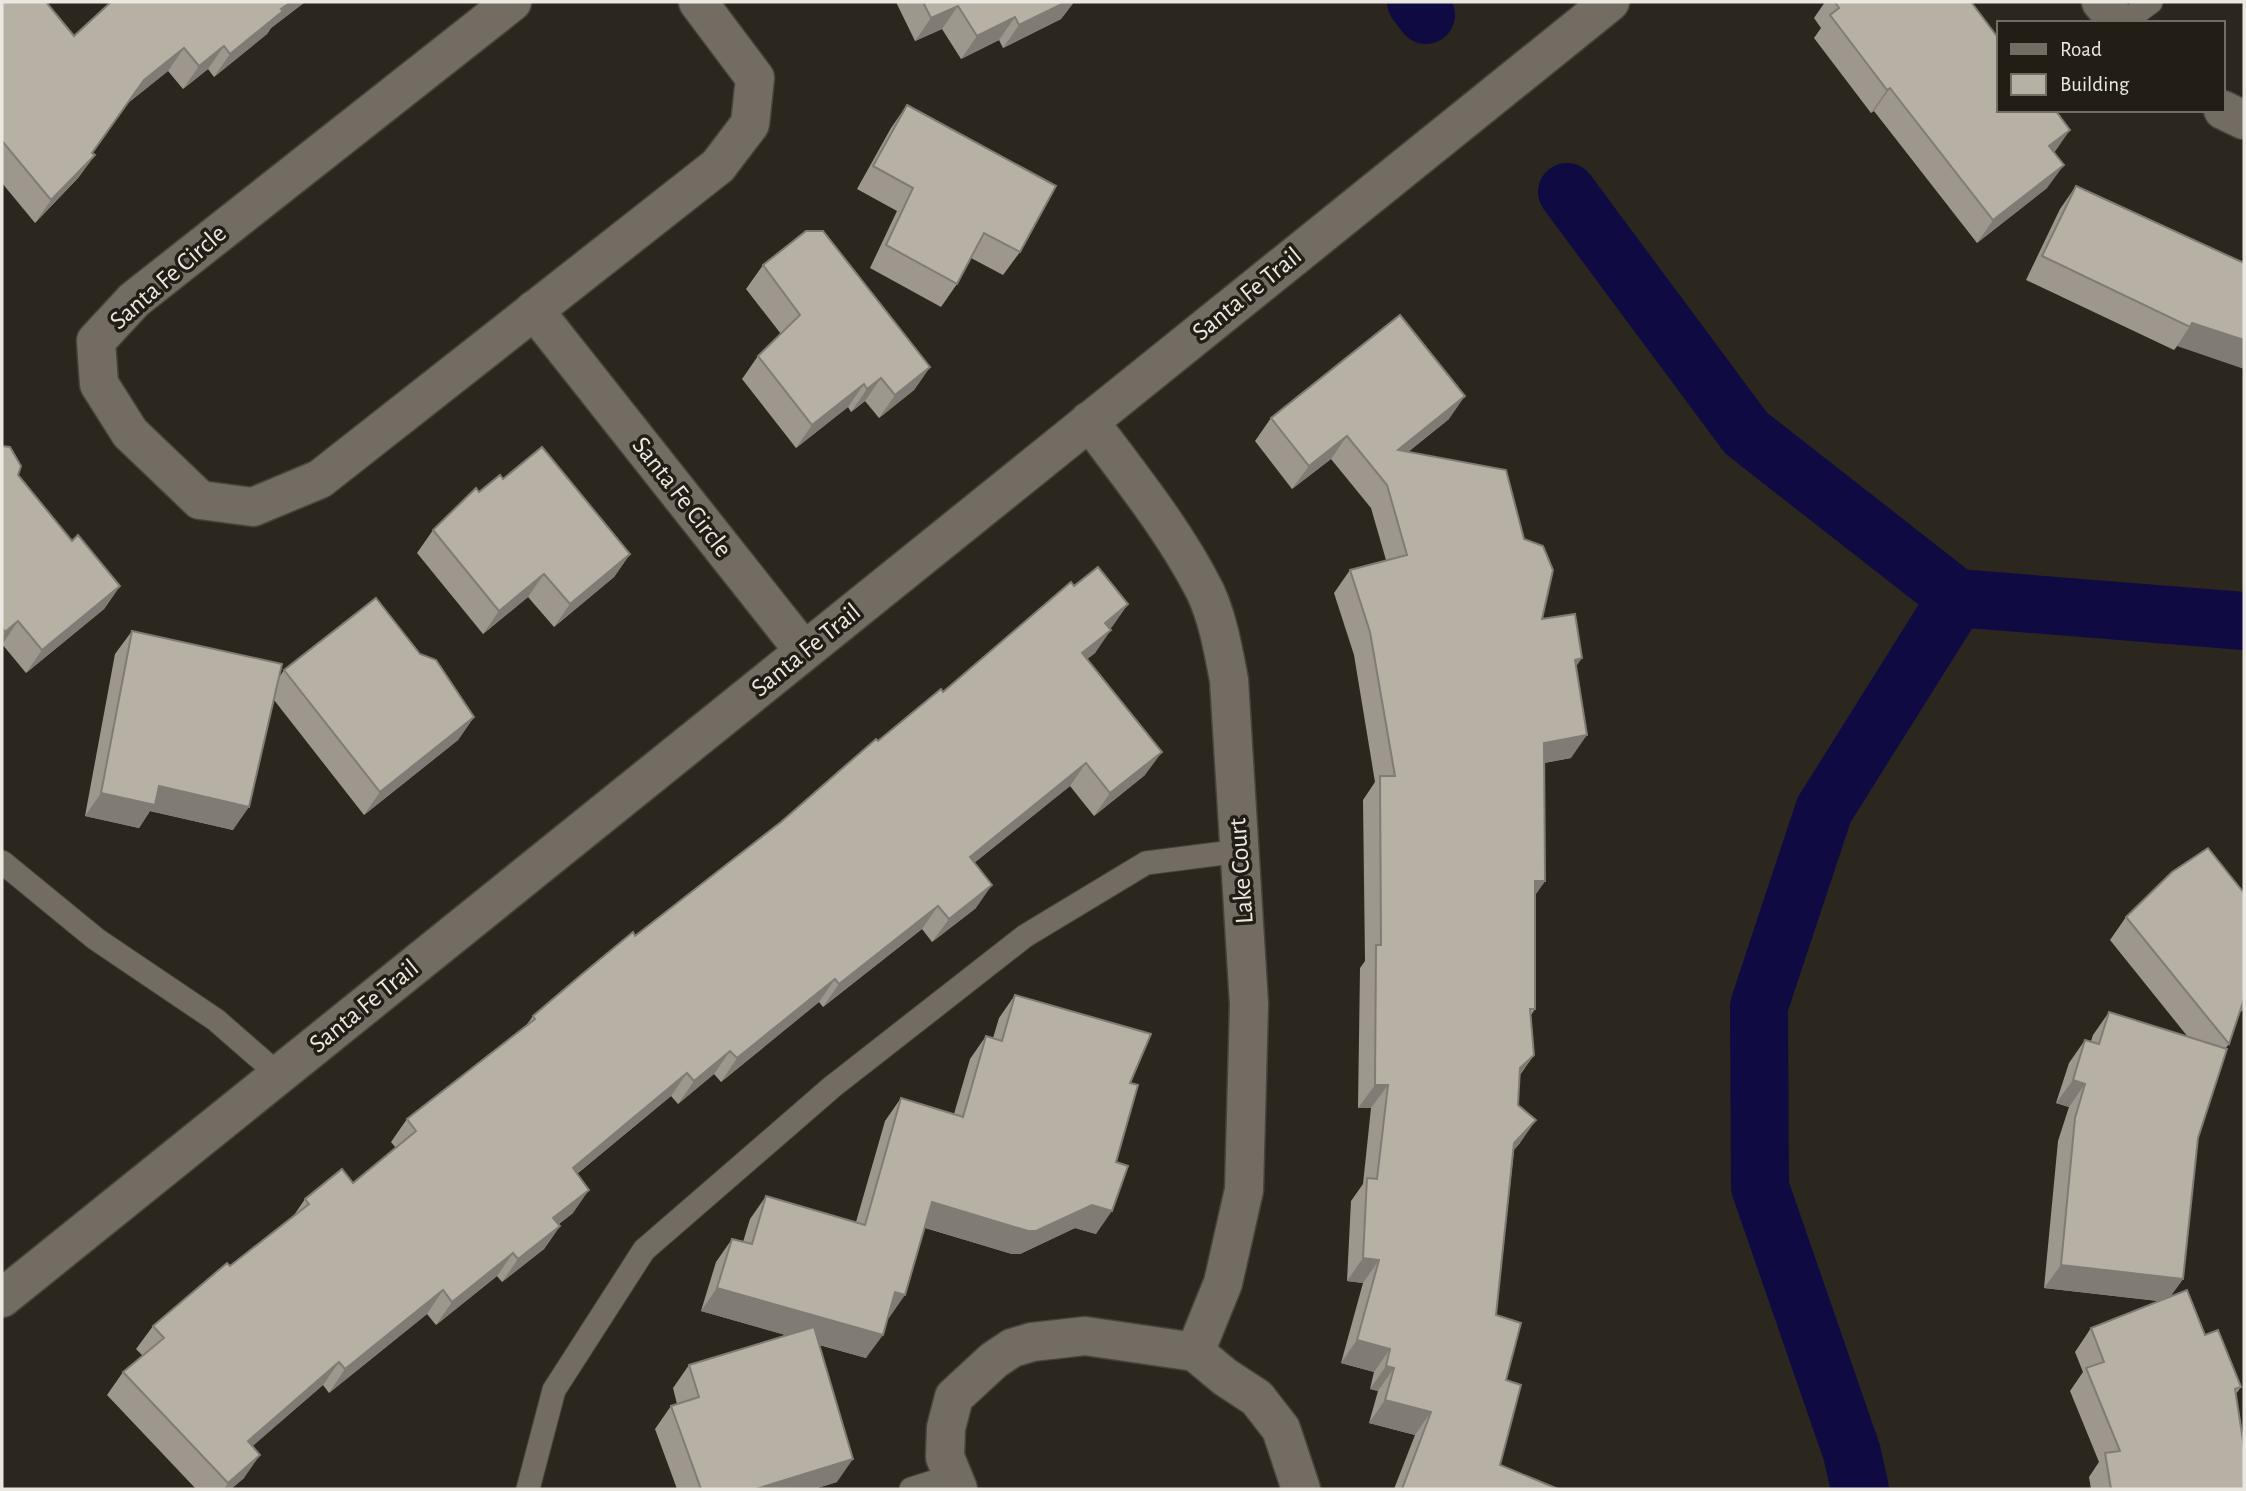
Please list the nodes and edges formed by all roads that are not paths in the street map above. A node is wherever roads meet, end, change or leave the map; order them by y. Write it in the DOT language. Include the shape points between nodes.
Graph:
graph roads {
  1 [pos="512,2"];
  2 [pos="698,2"];
  3 [pos="2101,2"];
  4 [pos="2151,2"];
  5 [pos="1608,3"];
  6 [pos="2119,21"];
  7 [pos="2124,21"];
  8 [pos="2225,111"];
  9 [pos="2244,120"];
  10 [pos="534,310"];
  11 [pos="1089,421"];
  12 [pos="804,651"];
  13 [pos="1240,851"];
  14 [pos="2,862"];
  15 [pos="279,1075"];
  16 [pos="2,1298"];
  17 [pos="1195,1352"];
  18 [pos="955,1482"];
  19 [pos="528,1489"];
  20 [pos="911,1489"];
  21 [pos="1301,1489"];
  1 -- 10 [label="street, Santa Fe Circle" via="134,300 96,341 99,384 130,433 200,500 253,507 320,479"];
  2 -- 10 [label="street, Santa Fe Circle" via="755,78 750,124 718,166"];
  3 -- 6 [label="street"];
  4 -- 7 [label="lane"];
  5 -- 11 [label="street, Santa Fe Trail"];
  8 -- 9 [label="street"];
  10 -- 12 [label="street, Santa Fe Circle"];
  11 -- 12 [label="street, Santa Fe Trail"];
  11 -- 13 [label="street, Lake Court" via="1168,528 1206,592 1221,636 1228,680"];
  12 -- 15 [label="street, Santa Fe Trail"];
  13 -- 17 [label="street, Lake Court" via="1249,1004 1244,1190 1223,1283"];
  13 -- 19 [label="lane" via="1146,863 1025,936 832,1087 644,1250 554,1390"];
  14 -- 15 [label="lane" via="96,939 216,1020"];
  15 -- 16 [label="street, Santa Fe Trail"];
  17 -- 18 [label="street" via="1085,1336 1012,1348 954,1397 945,1457"];
  17 -- 21 [label="street" via="1257,1398 1281,1429"];
  18 -- 20 [label="lane"];
}
